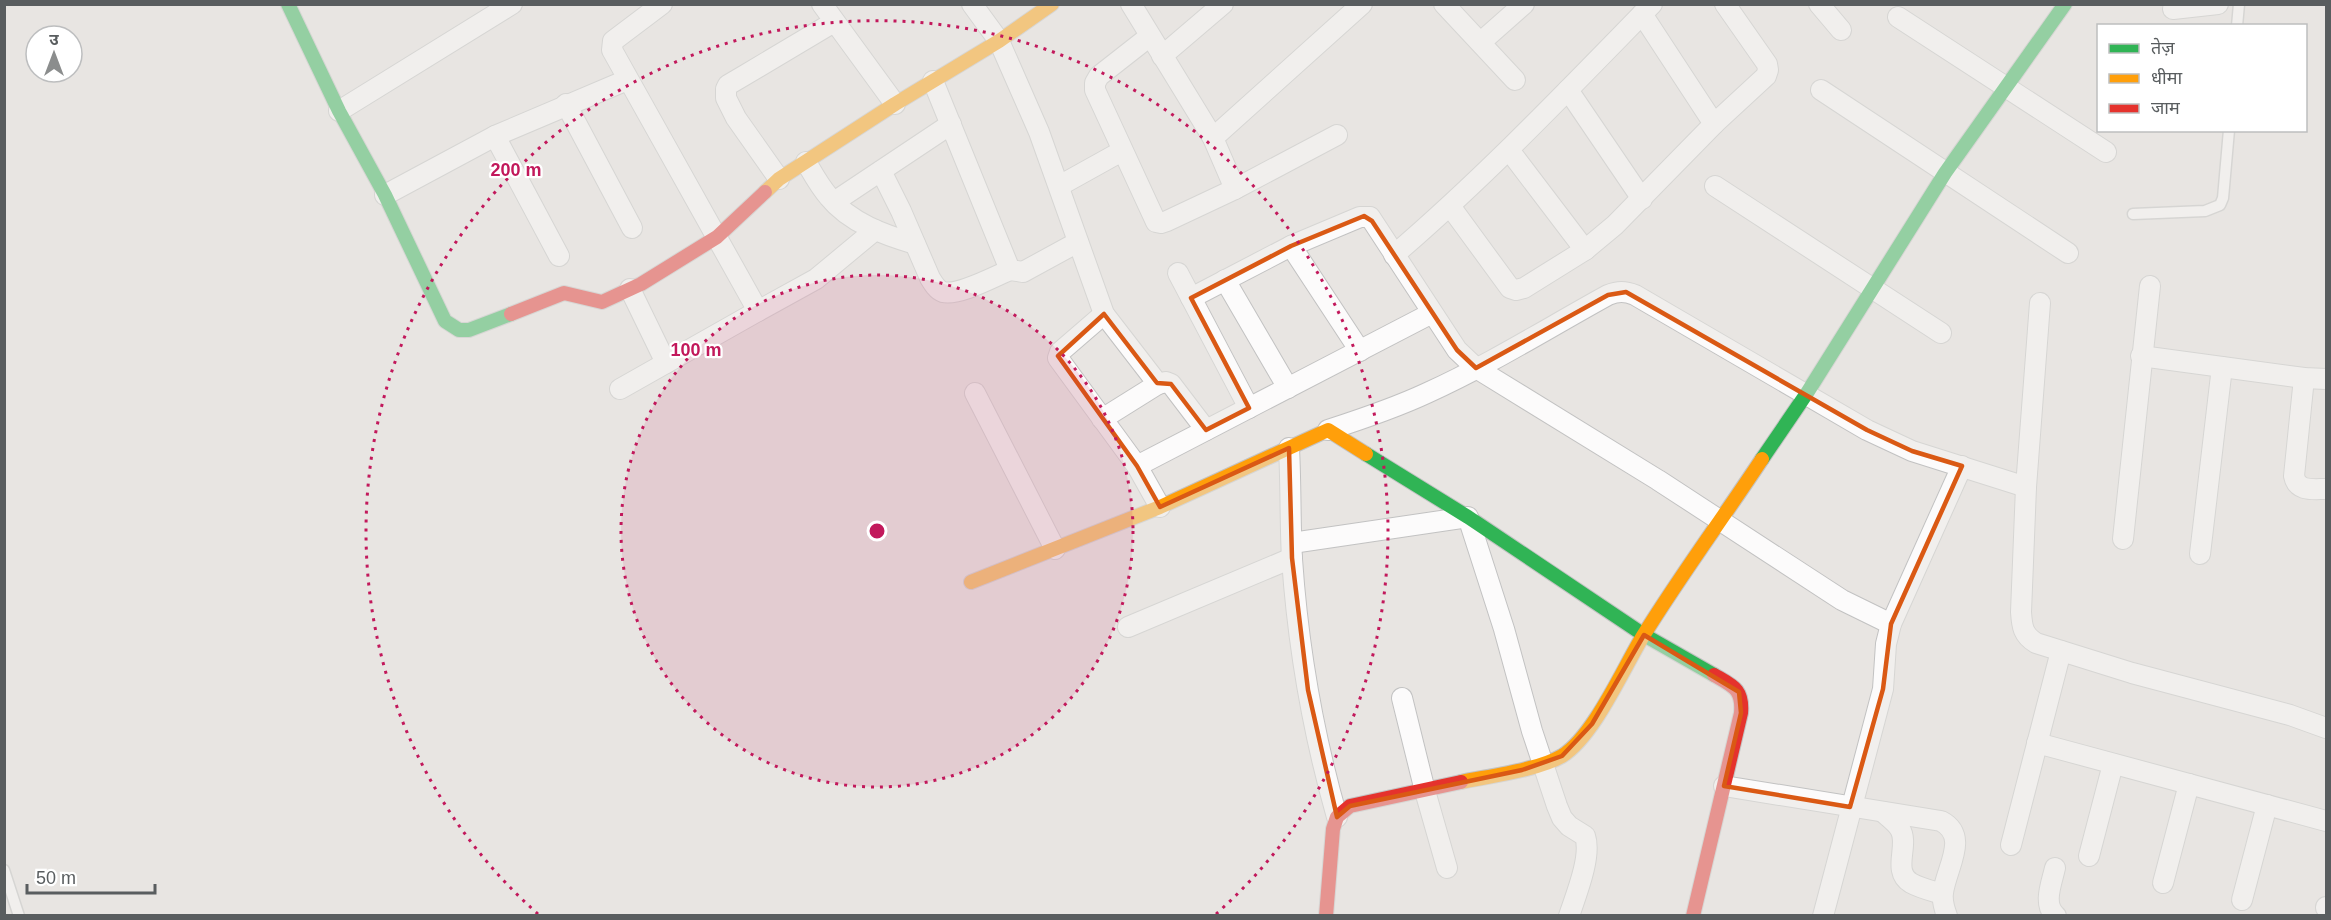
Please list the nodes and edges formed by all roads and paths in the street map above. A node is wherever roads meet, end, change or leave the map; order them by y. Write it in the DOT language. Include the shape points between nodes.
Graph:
graph roads {
  1 [pos="288,4"];
  2 [pos="512,4"];
  3 [pos="662,4"];
  4 [pos="822,4"];
  5 [pos="972,4"];
  6 [pos="1052,4"];
  7 [pos="1131,4"];
  8 [pos="1223,4"];
  9 [pos="1362,4"];
  10 [pos="1444,4"];
  11 [pos="1524,4"];
  12 [pos="1725,4"];
  13 [pos="1819,4"];
  14 [pos="2065,4"];
  15 [pos="2218,4"];
  16 [pos="2239,4"];
  17 [pos="2173,9"];
  18 [pos="1647,10"];
  19 [pos="1898,17"];
  20 [pos="834,22"];
  21 [pos="2237,24"];
  22 [pos="1841,30"];
  23 [pos="1150,36"];
  24 [pos="999,41"];
  25 [pos="1481,42"];
  26 [pos="1162,56"];
  27 [pos="627,80"];
  28 [pos="1515,80"];
  29 [pos="933,81"];
  30 [pos="2006,87"];
  31 [pos="1568,90"];
  32 [pos="1821,90"];
  33 [pos="566,104"];
  34 [pos="895,104"];
  35 [pos="339,111"];
  36 [pos="951,124"];
  37 [pos="1714,124"];
  38 [pos="2229,132"];
  39 [pos="1338,135"];
  40 [pos="495,136"];
  41 [pos="1213,138"];
  42 [pos="1509,150"];
  43 [pos="1122,151"];
  44 [pos="2106,152"];
  45 [pos="806,162"];
  46 [pos="881,171"];
  47 [pos="1945,173"];
  48 [pos="779,180"];
  49 [pos="1059,186"];
  50 [pos="1715,186"];
  51 [pos="1235,189"];
  52 [pos="385,195"];
  53 [pos="1642,199"];
  54 [pos="834,202"];
  55 [pos="1450,206"];
  56 [pos="2133,214"];
  57 [pos="632,228"];
  58 [pos="875,230"];
  59 [pos="717,237"];
  60 [pos="1078,242"];
  61 [pos="915,244"];
  62 [pos="1291,246"];
  63 [pos="1586,250"];
  64 [pos="2068,253"];
  65 [pos="1394,255"];
  66 [pos="559,256"];
  67 [pos="1010,270"];
  68 [pos="1178,273"];
  69 [pos="1225,280"];
  70 [pos="2150,286"];
  71 [pos="1872,288"];
  72 [pos="630,289"];
  73 [pos="1191,298"];
  74 [pos="2040,303"];
  75 [pos="758,311"];
  76 [pos="1432,313"];
  77 [pos="1104,314"];
  78 [pos="1941,333"];
  79 [pos="1360,351"];
  80 [pos="2141,356"];
  81 [pos="666,363"];
  82 [pos="2222,367"];
  83 [pos="1476,368"];
  84 [pos="2304,378"];
  85 [pos="2326,379"];
  86 [pos="1158,384"];
  87 [pos="1288,388"];
  88 [pos="620,389"];
  89 [pos="975,393"];
  90 [pos="1807,393"];
  91 [pos="1249,408"];
  92 [pos="1102,418"];
  93 [pos="1206,430"];
  94 [pos="1329,430"];
  95 [pos="1289,448"];
  96 [pos="1137,466"];
  97 [pos="1962,466"];
  98 [pos="2026,487"];
  99 [pos="2326,489"];
  100 [pos="1160,507"];
  101 [pos="1468,518"];
  102 [pos="1722,521"];
  103 [pos="2123,539"];
  104 [pos="1055,549"];
  105 [pos="1292,551"];
  106 [pos="2200,554"];
  107 [pos="971,582"];
  108 [pos="1891,624"];
  109 [pos="1128,627"];
  110 [pos="1644,635"];
  111 [pos="2061,651"];
  112 [pos="1402,698"];
  113 [pos="2326,728"];
  114 [pos="2037,743"];
  115 [pos="1544,764"];
  116 [pos="2114,764"];
  117 [pos="2189,784"];
  118 [pos="1724,786"];
  119 [pos="1425,790"];
  120 [pos="2267,805"];
  121 [pos="1850,807"];
  122 [pos="1883,812"];
  123 [pos="1337,817"];
  124 [pos="2326,821"];
  125 [pos="2011,845"];
  126 [pos="2089,856"];
  127 [pos="1447,868"];
  128 [pos="2055,868"];
  129 [pos="4,870"];
  130 [pos="2163,883"];
  131 [pos="1942,894"];
  132 [pos="2242,900"];
  133 [pos="2049,912"];
  134 [pos="19,915"];
  135 [pos="1326,915"];
  136 [pos="1569,915"];
  137 [pos="1693,915"];
  138 [pos="1823,915"];
  139 [pos="1947,915"];
  1 -- 35 [label="street"];
  2 -- 35 [label="street"];
  3 -- 27 [label="street" via="613,41 612,50"];
  4 -- 20 [label="street"];
  5 -- 24 [label="street"];
  6 -- 24 [label="street"];
  7 -- 23 [label="street"];
  8 -- 26 [label="street"];
  9 -- 41 [label="street"];
  10 -- 25 [label="street"];
  11 -- 25 [label="street"];
  12 -- 37 [label="street" via="1768,70"];
  13 -- 22 [label="street"];
  14 -- 30 [label="street"];
  15 -- 17 [label="street"];
  16 -- 21 [label="lane"];
  18 -- 31 [label="street"];
  18 -- 37 [label="street"];
  19 -- 30 [label="street"];
  20 -- 34 [label="street"];
  20 -- 48 [label="street" via="726,89 736,118"];
  23 -- 26 [label="street"];
  23 -- 43 [label="street" via="1095,83 1098,99"];
  24 -- 29 [label="street"];
  24 -- 49 [label="street" via="1040,132"];
  25 -- 28 [label="street"];
  26 -- 41 [label="street"];
  27 -- 33 [label="street"];
  27 -- 59 [label="street"];
  29 -- 34 [label="street"];
  29 -- 36 [label="street"];
  30 -- 44 [label="street"];
  30 -- 47 [label="street"];
  31 -- 42 [label="street"];
  31 -- 53 [label="street"];
  32 -- 47 [label="street"];
  33 -- 40 [label="street"];
  33 -- 57 [label="street"];
  34 -- 45 [label="street"];
  35 -- 52 [label="street"];
  36 -- 46 [label="street"];
  36 -- 67 [label="street"];
  37 -- 53 [label="street"];
  38 -- 56 [label="lane" via="2220,205 2205,211"];
  39 -- 51 [label="street"];
  40 -- 52 [label="street"];
  40 -- 66 [label="street"];
  41 -- 51 [label="street"];
  42 -- 55 [label="street"];
  42 -- 63 [label="street"];
  43 -- 49 [label="street"];
  43 -- 51 [label="street" via="1156,222 1167,221"];
  45 -- 48 [label="street"];
  45 -- 54 [label="street"];
  46 -- 54 [label="street"];
  46 -- 61 [label="street"];
  47 -- 64 [label="street"];
  47 -- 71 [label="street"];
  48 -- 59 [label="street"];
  49 -- 60 [label="street"];
  50 -- 71 [label="street"];
  52 -- 72 [label="street" via="446,321 459,330 469,330 564,293 602,302"];
  53 -- 63 [label="street"];
  54 -- 58 [label="street"];
  55 -- 63 [label="street" via="1509,288 1524,288"];
  55 -- 65 [label="street"];
  58 -- 61 [label="street"];
  58 -- 75 [label="street" via="816,279"];
  59 -- 72 [label="street"];
  59 -- 75 [label="street"];
  60 -- 67 [label="street" via="1023,272"];
  60 -- 77 [label="street"];
  61 -- 67 [label="street" via="930,278 943,292 958,291"];
  62 -- 65 [label="street" via="1364,216 1370,218"];
  62 -- 69 [label="street"];
  62 -- 79 [label="street"];
  65 -- 76 [label="street"];
  68 -- 73 [label="street"];
  69 -- 73 [label="street"];
  69 -- 87 [label="street"];
  70 -- 80 [label="street"];
  71 -- 78 [label="street"];
  71 -- 90 [label="street"];
  72 -- 81 [label="street"];
  73 -- 91 [label="street"];
  74 -- 98 [label="street"];
  75 -- 81 [label="street"];
  76 -- 79 [label="street"];
  76 -- 83 [label="street" via="1457,350"];
  77 -- 86 [label="street"];
  77 -- 92 [label="street" via="1058,358"];
  79 -- 87 [label="street"];
  80 -- 82 [label="street"];
  80 -- 103 [label="street"];
  81 -- 88 [label="street"];
  82 -- 84 [label="street"];
  82 -- 106 [label="street"];
  83 -- 90 [label="street" via="1608,296 1626,292"];
  83 -- 94 [label="street" via="1377,414"];
  83 -- 102 [label="street"];
  84 -- 85 [label="street"];
  84 -- 99 [label="street" via="2295,483"];
  86 -- 92 [label="street"];
  86 -- 93 [label="street" via="1171,384"];
  87 -- 91 [label="street"];
  89 -- 104 [label="street"];
  90 -- 97 [label="street" via="1867,430 1912,451"];
  90 -- 102 [label="street"];
  91 -- 93 [label="street"];
  92 -- 96 [label="street"];
  93 -- 96 [label="street"];
  94 -- 95 [label="street"];
  94 -- 101 [label="street"];
  95 -- 100 [label="street"];
  95 -- 105 [label="street"];
  96 -- 100 [label="street"];
  97 -- 98 [label="street"];
  97 -- 108 [label="street"];
  98 -- 111 [label="street" via="2022,627 2036,643"];
  100 -- 104 [label="street"];
  101 -- 105 [label="street"];
  101 -- 110 [label="street"];
  101 -- 115 [label="street"];
  102 -- 108 [label="street" via="1842,600"];
  102 -- 110 [label="street"];
  104 -- 107 [label="street"];
  105 -- 109 [label="street"];
  105 -- 123 [label="street" via="1315,732"];
  108 -- 121 [label="street" via="1883,689"];
  110 -- 115 [label="street" via="1577,744"];
  110 -- 118 [label="street" via="1739,692 1741,712"];
  111 -- 113 [label="street"];
  111 -- 114 [label="street"];
  112 -- 119 [label="street"];
  114 -- 116 [label="street"];
  114 -- 125 [label="street"];
  115 -- 119 [label="street"];
  115 -- 136 [label="street" via="1562,818 1586,836 1588,843"];
  116 -- 117 [label="street"];
  116 -- 126 [label="street"];
  117 -- 120 [label="street"];
  117 -- 130 [label="street"];
  118 -- 121 [label="street"];
  118 -- 137 [label="street"];
  119 -- 123 [label="street" via="1350,806"];
  119 -- 127 [label="street"];
  120 -- 124 [label="street"];
  120 -- 132 [label="street"];
  121 -- 122 [label="street"];
  121 -- 138 [label="street"];
  122 -- 131 [label="street" via="1903,835 1904,877 1910,883"];
  122 -- 131 [label="street" via="1951,826 1956,845"];
  123 -- 135 [label="street"];
  128 -- 133 [label="street"];
  129 -- 134 [label="lane"];
  131 -- 139 [label="street"];
}
